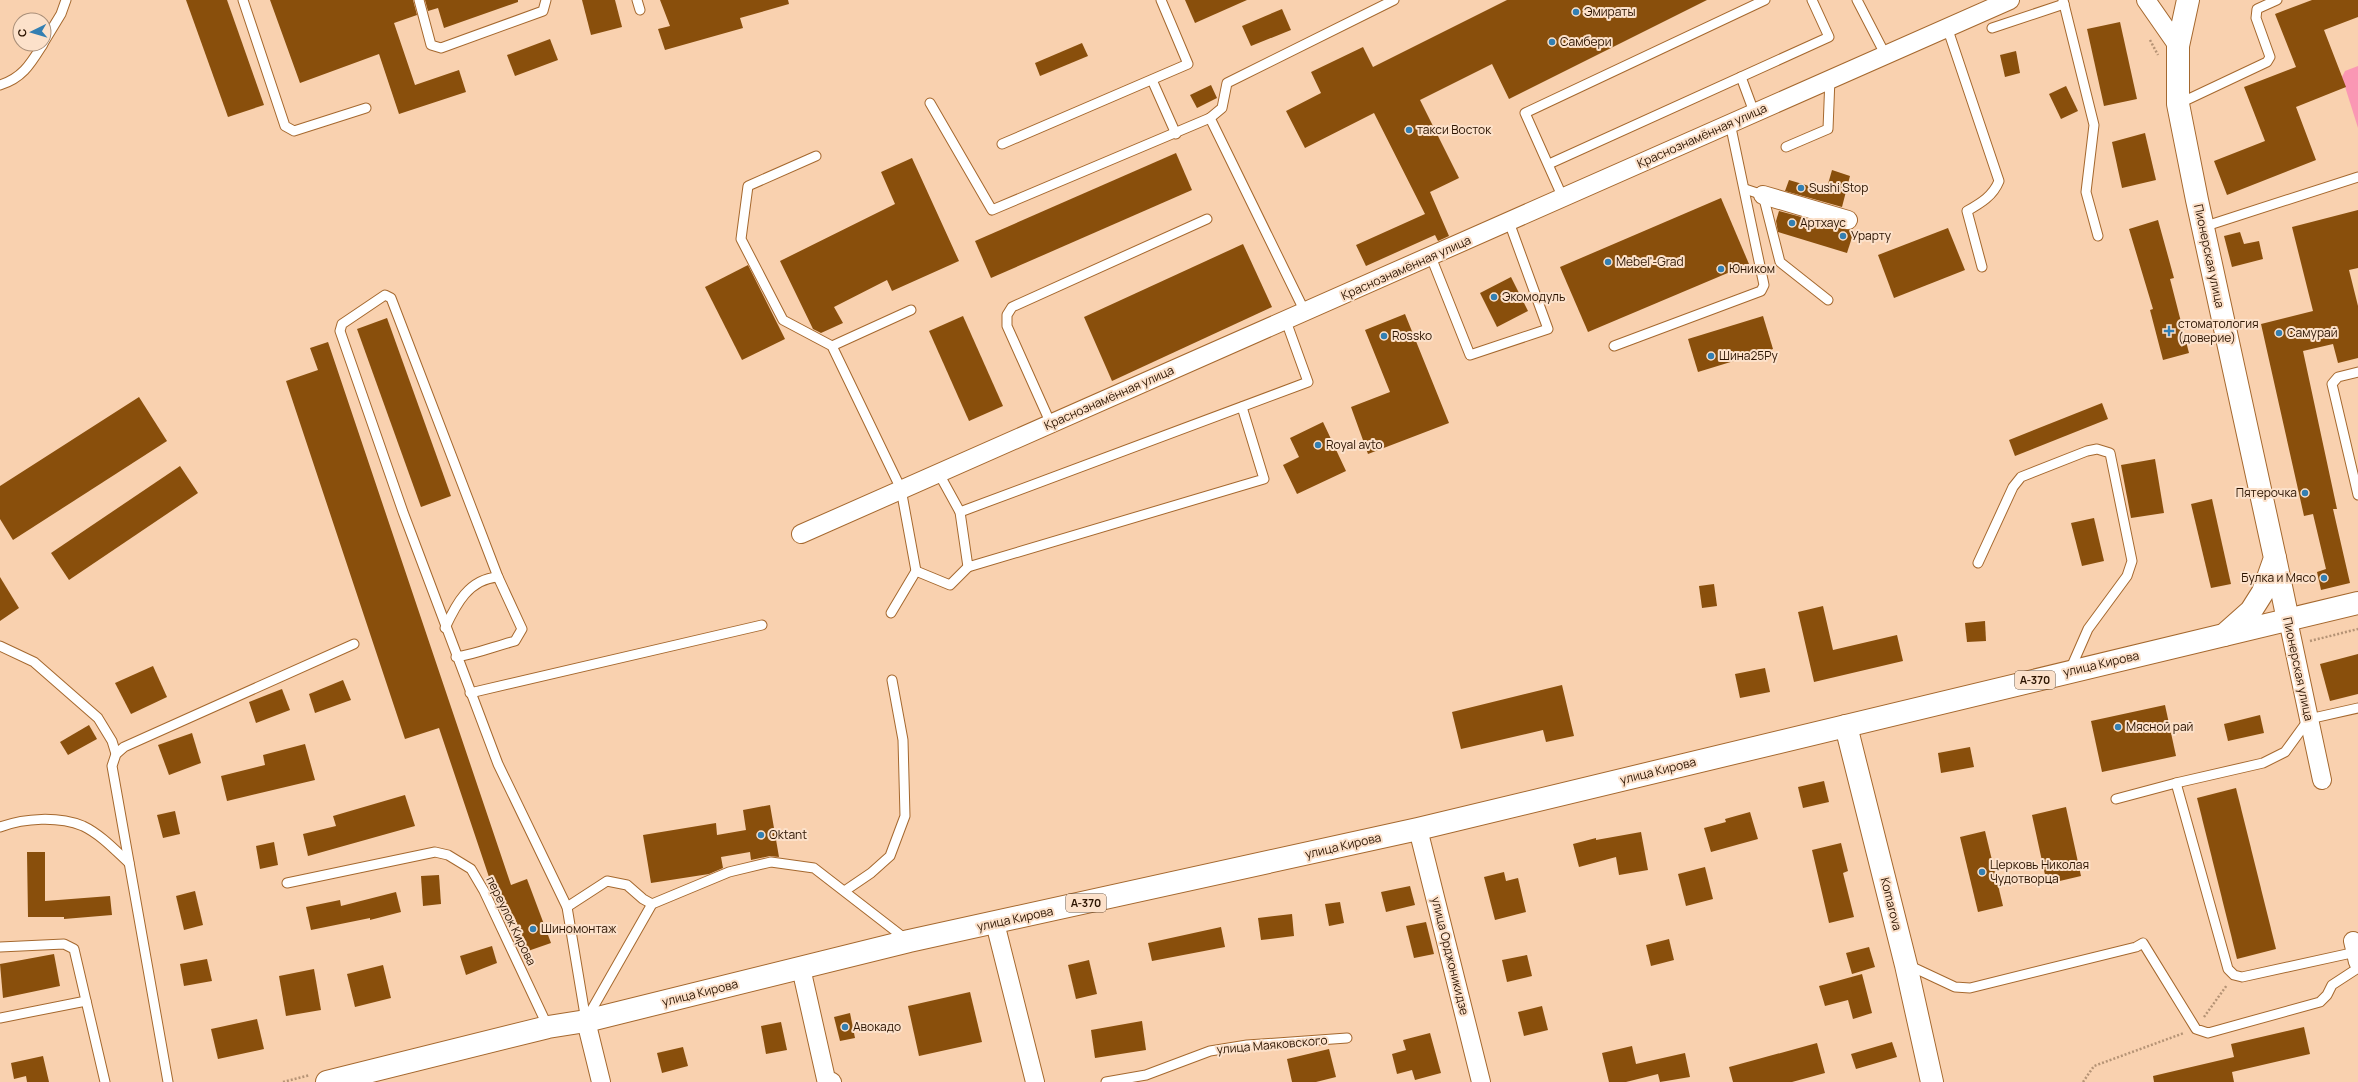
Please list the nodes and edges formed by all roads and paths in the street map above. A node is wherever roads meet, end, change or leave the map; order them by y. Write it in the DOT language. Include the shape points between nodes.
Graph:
graph roads {
  1 [pos="66,0"];
  2 [pos="243,0"];
  3 [pos="419,0"];
  4 [pos="546,0"];
  5 [pos="637,0"];
  6 [pos="1161,0"];
  7 [pos="1394,0"];
  8 [pos="1765,0"];
  9 [pos="1812,0"];
  10 [pos="1857,0"];
  11 [pos="2146,0"];
  12 [pos="2188,0"];
  13 [pos="2277,0"];
  14 [pos="2063,2"];
  15 [pos="1993,4"];
  16 [pos="640,10"];
  17 [pos="1947,27"];
  18 [pos="52,28"];
  19 [pos="1992,28"];
  20 [pos="2149,38"];
  21 [pos="2178,46"];
  22 [pos="37,52"];
  23 [pos="1885,54"];
  24 [pos="2159,58"];
  25 [pos="1741,77"];
  26 [pos="1830,78"];
  27 [pos="1152,80"];
  28 [pos="0,85"];
  29 [pos="930,103"];
  30 [pos="2178,104"];
  31 [pos="366,108"];
  32 [pos="1754,112"];
  33 [pos="1210,118"];
  34 [pos="1730,123"];
  35 [pos="1176,134"];
  36 [pos="1002,144"];
  37 [pos="1786,147"];
  38 [pos="816,156"];
  39 [pos="1549,164"];
  40 [pos="2358,177"];
  41 [pos="1745,189"];
  42 [pos="1763,195"];
  43 [pos="1563,198"];
  44 [pos="1207,219"];
  45 [pos="1848,220"];
  46 [pos="1509,222"];
  47 [pos="2203,227"];
  48 [pos="2098,236"];
  49 [pos="1431,257"];
  50 [pos="1982,267"];
  51 [pos="1828,300"];
  52 [pos="911,310"];
  53 [pos="1305,312"];
  54 [pos="1286,321"];
  55 [pos="832,346"];
  56 [pos="1614,346"];
  57 [pos="2358,372"];
  58 [pos="1242,407"];
  59 [pos="1051,424"];
  60 [pos="938,472"];
  61 [pos="901,489"];
  62 [pos="2358,495"];
  63 [pos="960,512"];
  64 [pos="801,534"];
  65 [pos="2275,558"];
  66 [pos="1978,563"];
  67 [pos="968,567"];
  68 [pos="916,571"];
  69 [pos="498,577"];
  70 [pos="2358,603"];
  71 [pos="891,612"];
  72 [pos="2288,620"];
  73 [pos="762,625"];
  74 [pos="446,628"];
  75 [pos="2358,629"];
  76 [pos="2224,635"];
  77 [pos="354,644"];
  78 [pos="2294,645"];
  79 [pos="0,646"];
  80 [pos="456,657"];
  81 [pos="2069,672"];
  82 [pos="892,680"];
  83 [pos="470,693"];
  84 [pos="2358,708"];
  85 [pos="2309,719"];
  86 [pos="1846,726"];
  87 [pos="116,754"];
  88 [pos="2322,780"];
  89 [pos="2176,783"];
  90 [pos="2116,799"];
  91 [pos="0,827"];
  92 [pos="1418,829"];
  93 [pos="129,863"];
  94 [pos="287,883"];
  95 [pos="846,890"];
  96 [pos="652,904"];
  97 [pos="567,907"];
  98 [pos="995,923"];
  99 [pos="909,941"];
  100 [pos="0,947"];
  101 [pos="2356,956"];
  102 [pos="1906,965"];
  103 [pos="801,968"];
  104 [pos="2234,975"];
  105 [pos="86,1001"];
  106 [pos="0,1018"];
  107 [pos="586,1021"];
  108 [pos="548,1027"];
  109 [pos="2196,1029"];
  110 [pos="1347,1038"];
  111 [pos="320,1078"];
  112 [pos="1032,1081"];
  113 [pos="105,1082"];
  114 [pos="168,1082"];
  115 [pos="283,1082"];
  116 [pos="601,1082"];
  117 [pos="832,1082"];
  118 [pos="1106,1082"];
  119 [pos="1481,1082"];
  120 [pos="1932,1082"];
  121 [pos="2083,1082"];
  1 -- 18 [label="lane"];
  2 -- 31 [label="lane" via="285,126 294,131"];
  3 -- 4 [label="lane" via="431,45 441,48 543,11"];
  5 -- 16 [label="lane"];
  6 -- 27 [label="lane" via="1188,64"];
  7 -- 33 [label="lane" via="1227,83 1222,108"];
  8 -- 39 [label="lane" via="1525,113"];
  9 -- 25 [label="lane" via="1829,37"];
  10 -- 23 [label="lane"];
  11 -- 21 [label="street"];
  12 -- 21 [label="main road, Пионерская улица"];
  13 -- 30 [label="lane" via="2257,9 2256,18 2270,57 2267,62"];
  14 -- 19 [label="lane"];
  14 -- 48 [label="lane" via="2094,125 2086,192"];
  15 -- 17 [label="street, Краснознамённая улица"];
  17 -- 23 [label="street, Краснознамённая улица"];
  17 -- 50 [label="lane" via="1999,181 1995,190 1984,201 1967,211"];
  20 -- 24 [label="path"];
  21 -- 30 [label="main road, Пионерская улица"];
  22 -- 28 [label="lane" via="27,69 12,81"];
  23 -- 26 [label="street, Краснознамённая улица"];
  25 -- 32 [label="lane"];
  25 -- 39 [label="lane"];
  26 -- 32 [label="street, Краснознамённая улица"];
  26 -- 37 [label="lane" via="1828,129"];
  27 -- 35 [label="lane"];
  27 -- 36 [label="lane"];
  29 -- 35 [label="lane" via="992,210"];
  30 -- 47 [label="main road, Пионерская улица"];
  32 -- 34 [label="street, Краснознамённая улица"];
  33 -- 35 [label="lane"];
  33 -- 53 [label="lane"];
  34 -- 41 [label="lane"];
  34 -- 43 [label="street, Краснознамённая улица"];
  38 -- 55 [label="lane" via="748,186 741,239 783,320"];
  39 -- 43 [label="lane"];
  40 -- 47 [label="lane"];
  41 -- 42 [label="lane"];
  41 -- 56 [label="lane" via="1764,278 1761,291"];
  42 -- 45 [label="street"];
  42 -- 51 [label="lane" via="1780,262"];
  43 -- 46 [label="street, Краснознамённая улица"];
  44 -- 59 [label="lane" via="1012,307 1007,315 1007,326"];
  46 -- 49 [label="street, Краснознамённая улица"];
  46 -- 49 [label="lane" via="1548,329 1470,354"];
  47 -- 65 [label="main road, Пионерская улица"];
  49 -- 53 [label="street, Краснознамённая улица"];
  52 -- 55 [label="lane"];
  53 -- 54 [label="street, Краснознамённая улица"];
  54 -- 58 [label="lane" via="1308,382"];
  54 -- 59 [label="street, Краснознамённая улица"];
  55 -- 61 [label="lane"];
  57 -- 62 [label="lane" via="2338,377 2332,384"];
  58 -- 63 [label="lane"];
  58 -- 67 [label="lane" via="1264,479"];
  59 -- 60 [label="street, Краснознамённая улица"];
  60 -- 61 [label="street, Краснознамённая улица"];
  60 -- 63 [label="lane"];
  61 -- 64 [label="street, Краснознамённая улица"];
  61 -- 68 [label="lane"];
  63 -- 67 [label="lane"];
  65 -- 72 [label="main road, Пионерская улица"];
  65 -- 76 [label="main road, А-370" via="2263,592 2251,611"];
  66 -- 81 [label="lane" via="2012,486 2021,477 2087,451 2097,449 2110,453 2132,561 2127,576 2088,629"];
  67 -- 68 [label="lane" via="950,585"];
  68 -- 71 [label="lane"];
  69 -- 74 [label="lane" via="485,578 464,594"];
  69 -- 74 [label="lane" via="391,298 385,295 342,324 340,331"];
  69 -- 80 [label="lane" via="522,629 515,641 473,655"];
  70 -- 72 [label="main road, улица Кирова"];
  72 -- 76 [label="main road, улица Кирова"];
  72 -- 78 [label="street, Пионерская улица"];
  73 -- 83 [label="lane"];
  74 -- 80 [label="lane"];
  75 -- 78 [label="path"];
  76 -- 81 [label="main road, улица Кирова / А-370"];
  77 -- 87 [label="lane" via="124,747"];
  78 -- 85 [label="street, Пионерская улица"];
  79 -- 87 [label="lane" via="34,662 98,718 112,741"];
  80 -- 83 [label="lane"];
  81 -- 86 [label="main road, улица Кирова / А-370"];
  82 -- 95 [label="lane" via="902,740 905,816 890,856"];
  83 -- 97 [label="lane" via="507,784"];
  84 -- 85 [label="lane"];
  85 -- 88 [label="street, Пионерская улица"];
  85 -- 89 [label="lane" via="2284,752 2263,763"];
  86 -- 92 [label="main road, улица Кирова / А-370"];
  86 -- 102 [label="main road, Komarova"];
  87 -- 93 [label="lane" via="112,766"];
  89 -- 90 [label="lane"];
  89 -- 104 [label="lane" via="2228,969"];
  91 -- 93 [label="lane" via="45,818 82,826 110,845"];
  92 -- 98 [label="main road, улица Кирова / А-370"];
  92 -- 119 [label="street, улица Орджоникидзе"];
  93 -- 114 [label="lane"];
  94 -- 108 [label="lane, переулок Кирова" via="435,852 448,855 471,869 484,891"];
  95 -- 96 [label="lane" via="814,868 771,862 730,872"];
  95 -- 99 [label="lane"];
  96 -- 97 [label="lane" via="627,885 607,880"];
  96 -- 107 [label="lane"];
  97 -- 107 [label="lane"];
  98 -- 99 [label="main road, улица Кирова / А-370"];
  98 -- 112 [label="street"];
  99 -- 103 [label="main road, улица Кирова / А-370"];
  100 -- 105 [label="lane" via="64,944 74,948"];
  101 -- 104 [label="lane" via="2242,977"];
  101 -- 109 [label="lane" via="2320,1002 2208,1033"];
  102 -- 109 [label="lane" via="1954,987 1970,988 2136,948 2143,943"];
  102 -- 120 [label="main road, Komarova"];
  103 -- 107 [label="main road, улица Кирова / А-370"];
  103 -- 117 [label="street" via="826,1079"];
  104 -- 109 [label="path"];
  105 -- 106 [label="lane"];
  105 -- 113 [label="lane"];
  107 -- 108 [label="main road, улица Кирова / А-370"];
  107 -- 116 [label="street"];
  108 -- 111 [label="main road, улица Кирова / А-370"];
  109 -- 121 [label="path" via="2094,1066"];
  110 -- 118 [label="lane, улица Маяковского" via="1247,1045 1210,1051 1146,1075"];
  111 -- 115 [label="path"];
}
